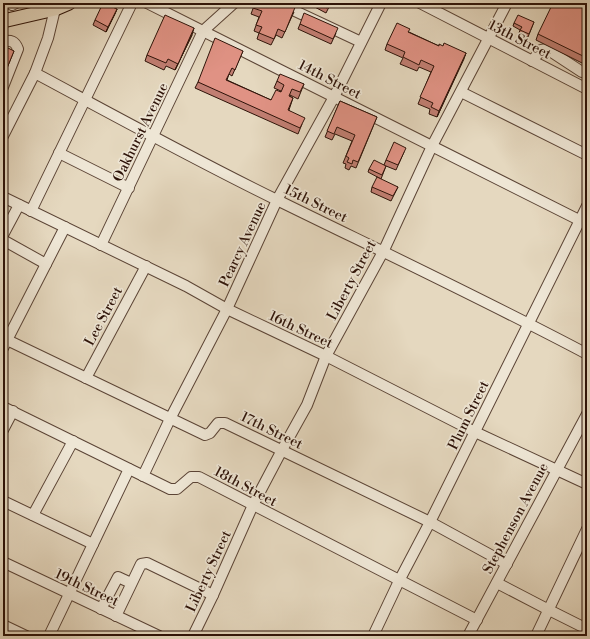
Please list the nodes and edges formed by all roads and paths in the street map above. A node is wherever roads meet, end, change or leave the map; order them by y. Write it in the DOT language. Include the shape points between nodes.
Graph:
graph roads {
  1 [pos="69,3"];
  2 [pos="132,3"];
  3 [pos="234,3"];
  4 [pos="278,3"];
  5 [pos="381,3"];
  6 [pos="420,3"];
  7 [pos="507,3"];
  8 [pos="152,4"];
  9 [pos="56,6"];
  10 [pos="3,21"];
  11 [pos="203,31"];
  12 [pos="489,39"];
  13 [pos="3,41"];
  14 [pos="361,42"];
  15 [pos="532,61"];
  16 [pos="585,67"];
  17 [pos="35,73"];
  18 [pos="576,83"];
  19 [pos="3,87"];
  20 [pos="587,89"];
  21 [pos="461,92"];
  22 [pos="334,97"];
  23 [pos="85,100"];
  24 [pos="6,125"];
  25 [pos="3,136"];
  26 [pos="154,137"];
  27 [pos="432,146"];
  28 [pos="59,153"];
  29 [pos="587,155"];
  30 [pos="129,188"];
  31 [pos="3,197"];
  32 [pos="277,200"];
  33 [pos="19,205"];
  34 [pos="587,206"];
  35 [pos="31,210"];
  36 [pos="583,222"];
  37 [pos="65,227"];
  38 [pos="3,235"];
  39 [pos="3,240"];
  40 [pos="101,245"];
  41 [pos="384,250"];
  42 [pos="46,264"];
  43 [pos="146,266"];
  44 [pos="227,309"];
  45 [pos="529,323"];
  46 [pos="4,342"];
  47 [pos="587,354"];
  48 [pos="326,356"];
  49 [pos="86,378"];
  50 [pos="3,406"];
  51 [pos="12,411"];
  52 [pos="587,414"];
  53 [pos="170,419"];
  54 [pos="3,430"];
  55 [pos="475,432"];
  56 [pos="74,441"];
  57 [pos="282,450"];
  58 [pos="129,468"];
  59 [pos="557,470"];
  60 [pos="143,476"];
  61 [pos="587,484"];
  62 [pos="3,501"];
  63 [pos="253,506"];
  64 [pos="33,515"];
  65 [pos="430,522"];
  66 [pos="587,529"];
  67 [pos="93,544"];
  68 [pos="3,562"];
  69 [pos="507,564"];
  70 [pos="399,581"];
  71 [pos="131,583"];
  72 [pos="497,583"];
  73 [pos="68,594"];
  74 [pos="213,595"];
  75 [pos="102,609"];
  76 [pos="549,610"];
  77 [pos="116,616"];
  78 [pos="477,620"];
  79 [pos="3,625"];
  80 [pos="587,629"];
  81 [pos="26,636"];
  82 [pos="49,636"];
  83 [pos="159,636"];
  84 [pos="193,636"];
  85 [pos="373,636"];
  86 [pos="468,636"];
  87 [pos="536,636"];
  1 -- 9 [label="main road"];
  2 -- 23 [label="street"];
  3 -- 11 [label="street"];
  4 -- 14 [label="street"];
  5 -- 14 [label="street, Pearcy Avenue"];
  6 -- 12 [label="street, 13th Street"];
  7 -- 12 [label="street, Liberty Street"];
  8 -- 11 [label="street, 14th Street"];
  9 -- 10 [label="main road"];
  9 -- 17 [label="street"];
  11 -- 22 [label="street, 14th Street"];
  11 -- 26 [label="street, Oakhurst Avenue"];
  12 -- 15 [label="street, 13th Street"];
  12 -- 21 [label="street, Liberty Street"];
  13 -- 19 [label="street" via="15,43 18,49"];
  14 -- 22 [label="street, Pearcy Avenue"];
  15 -- 16 [label="street" via="541,50 547,49"];
  15 -- 18 [label="street, 13th Street"];
  16 -- 18 [label="street"];
  17 -- 23 [label="street, 15th Street"];
  17 -- 24 [label="street"];
  18 -- 20 [label="street, 13th Street"];
  21 -- 27 [label="street, Liberty Street"];
  21 -- 29 [label="street"];
  22 -- 27 [label="street, 14th Street"];
  22 -- 32 [label="street, Pearcy Avenue"];
  23 -- 26 [label="street, 15th Street"];
  23 -- 28 [label="street"];
  24 -- 25 [label="street"];
  26 -- 30 [label="street, Oakhurst Avenue"];
  26 -- 32 [label="street, 15th Street"];
  27 -- 36 [label="street, 14th Street"];
  27 -- 41 [label="street, Liberty Street"];
  28 -- 30 [label="street"];
  28 -- 35 [label="street"];
  30 -- 40 [label="street, Oakhurst Avenue"];
  31 -- 33 [label="street, 16th Street"];
  32 -- 41 [label="street, 15th Street"];
  32 -- 44 [label="street, Pearcy Avenue"];
  33 -- 35 [label="street, 16th Street"];
  33 -- 38 [label="street"];
  34 -- 36 [label="street, Plum Street"];
  35 -- 37 [label="street, 16th Street"];
  36 -- 45 [label="street, Plum Street"];
  37 -- 40 [label="street, 16th Street"];
  37 -- 42 [label="street"];
  39 -- 42 [label="street"];
  40 -- 43 [label="street, 16th Street"];
  41 -- 45 [label="street, 15th Street"];
  41 -- 48 [label="street, Liberty Street"];
  42 -- 46 [label="street"];
  43 -- 44 [label="street, 16th Street"];
  43 -- 49 [label="street, Lee Street"];
  44 -- 48 [label="street, 16th Street"];
  44 -- 53 [label="street, Pearcy Avenue"];
  45 -- 47 [label="street, 15th Street"];
  45 -- 55 [label="street, Plum Street"];
  46 -- 49 [label="street, 17th Street"];
  48 -- 55 [label="street, 16th Street"];
  48 -- 57 [label="street, Liberty Street" via="307,405"];
  49 -- 53 [label="street, 17th Street"];
  50 -- 51 [label="street, 18th Street"];
  51 -- 54 [label="street"];
  51 -- 56 [label="street, 18th Street"];
  52 -- 59 [label="street, Stephenson Avenue"];
  53 -- 57 [label="street, 17th Street" via="205,435 218,423 225,423"];
  53 -- 60 [label="street, Pearcy Avenue"];
  55 -- 59 [label="street, 16th Street"];
  55 -- 65 [label="street, Plum Street"];
  56 -- 58 [label="street, 18th Street"];
  56 -- 64 [label="street"];
  57 -- 63 [label="street, Liberty Street"];
  57 -- 65 [label="street, 17th Street"];
  58 -- 60 [label="street, 18th Street"];
  58 -- 67 [label="street"];
  59 -- 61 [label="street, 16th Street"];
  59 -- 69 [label="street, Stephenson Avenue"];
  60 -- 63 [label="street, 18th Street" via="170,489 177,489 191,477 199,477"];
  62 -- 64 [label="street"];
  63 -- 70 [label="street, 18th Street"];
  63 -- 74 [label="street, Liberty Street"];
  64 -- 67 [label="street"];
  65 -- 69 [label="street, 17th Street"];
  65 -- 70 [label="street, Plum Street"];
  66 -- 76 [label="street"];
  67 -- 73 [label="street"];
  68 -- 73 [label="street, 19th Street"];
  69 -- 72 [label="street, Stephenson Avenue"];
  70 -- 78 [label="street, 18th Street"];
  70 -- 85 [label="street, Plum Street"];
  71 -- 74 [label="street" via="141,564 147,563"];
  71 -- 75 [label="street" via="118,577"];
  71 -- 77 [label="street"];
  72 -- 76 [label="street"];
  72 -- 78 [label="street, Stephenson Avenue"];
  73 -- 75 [label="street, 19th Street"];
  73 -- 82 [label="street"];
  74 -- 84 [label="street, Liberty Street"];
  75 -- 77 [label="street, 19th Street"];
  76 -- 80 [label="street"];
  76 -- 87 [label="street"];
  77 -- 83 [label="street, 19th Street"];
  78 -- 86 [label="street, Stephenson Avenue"];
  79 -- 81 [label="street"];
}
